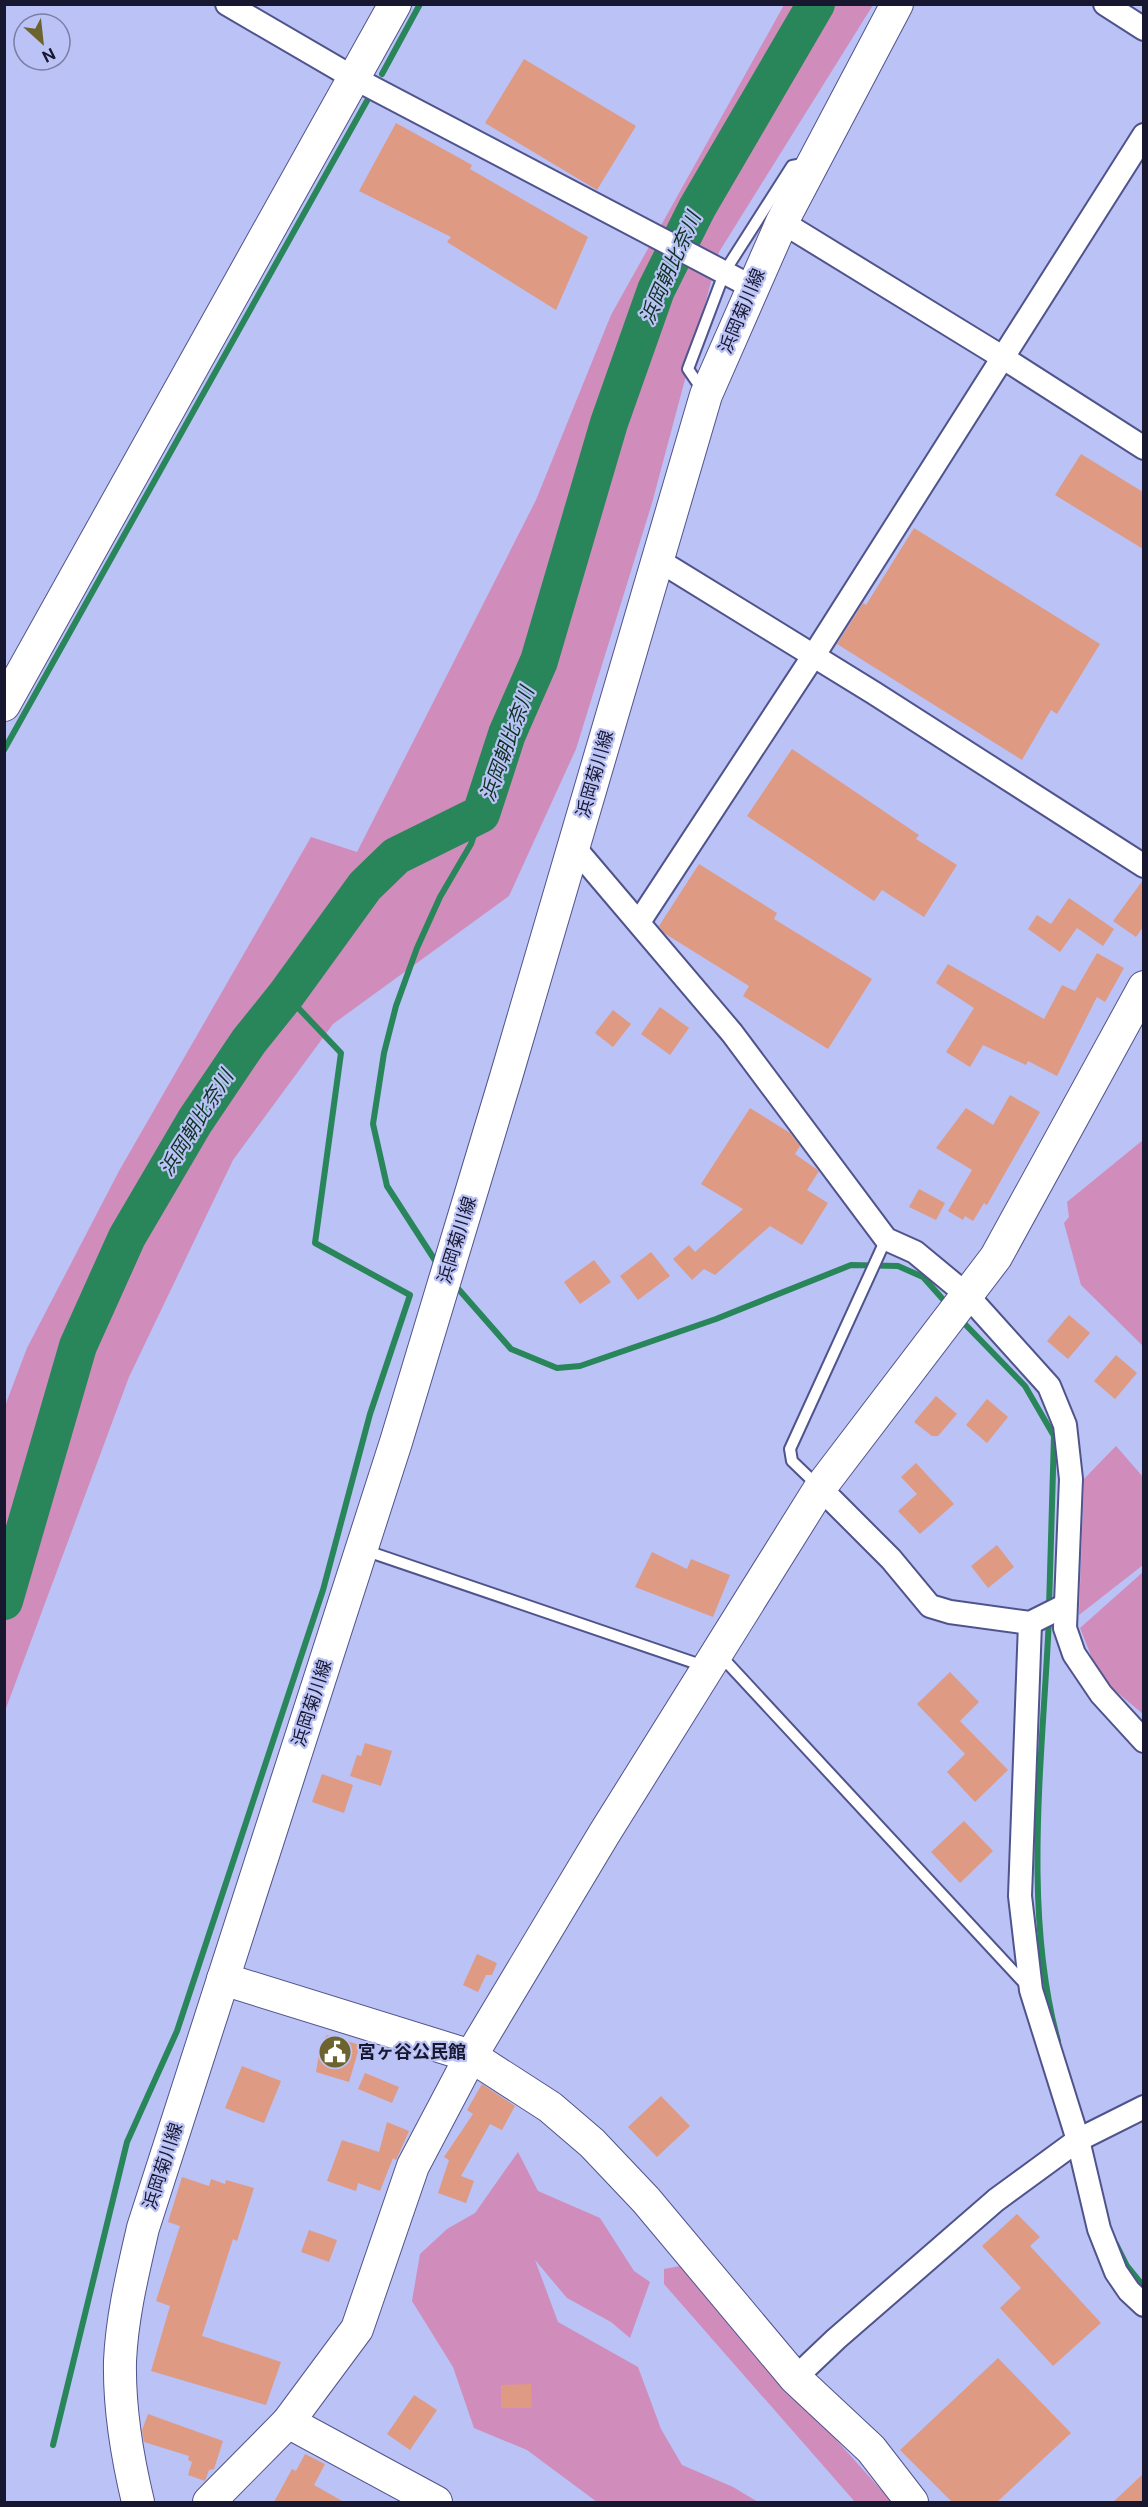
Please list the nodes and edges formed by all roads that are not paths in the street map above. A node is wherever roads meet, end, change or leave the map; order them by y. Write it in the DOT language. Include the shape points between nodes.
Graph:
graph roads {
  1 [pos="227,4"];
  2 [pos="395,4"];
  3 [pos="897,4"];
  4 [pos="1105,4"];
  5 [pos="1143,29"];
  6 [pos="354,78"];
  7 [pos="1143,135"];
  8 [pos="812,162"];
  9 [pos="782,222"];
  10 [pos="725,271"];
  11 [pos="752,287"];
  12 [pos="1002,357"];
  13 [pos="706,395"];
  14 [pos="1143,448"];
  15 [pos="658,560"];
  16 [pos="814,656"];
  17 [pos="4,705"];
  18 [pos="574,847"];
  19 [pos="1143,866"];
  20 [pos="639,922"];
  21 [pos="1143,987"];
  22 [pos="886,1239"];
  23 [pos="967,1295"];
  24 [pos="820,1488"];
  25 [pos="361,1549"];
  26 [pos="1064,1606"];
  27 [pos="1030,1623"];
  28 [pos="714,1660"];
  29 [pos="1143,1741"];
  30 [pos="223,1978"];
  31 [pos="1031,1990"];
  32 [pos="471,2056"];
  33 [pos="1143,2107"];
  34 [pos="1078,2140"];
  35 [pos="1143,2305"];
  36 [pos="795,2378"];
  37 [pos="288,2422"];
  38 [pos="138,2502"];
  39 [pos="209,2502"];
  40 [pos="436,2502"];
  41 [pos="912,2502"];
  1 -- 6 [label="street"];
  2 -- 6 [label="street"];
  3 -- 8 [label="street, 浜岡菊川線"];
  4 -- 5 [label="street"];
  6 -- 10 [label="street"];
  6 -- 17 [label="street"];
  7 -- 12 [label="street"];
  8 -- 9 [label="street, 浜岡菊川線"];
  8 -- 10 [label="lane" via="792,166"];
  9 -- 11 [label="street, 浜岡菊川線"];
  9 -- 12 [label="street"];
  10 -- 11 [label="street"];
  10 -- 13 [label="lane" via="688,369"];
  11 -- 13 [label="street, 浜岡菊川線"];
  12 -- 14 [label="street"];
  12 -- 16 [label="street"];
  13 -- 15 [label="street, 浜岡菊川線"];
  15 -- 16 [label="street"];
  15 -- 18 [label="street, 浜岡菊川線"];
  16 -- 19 [label="street"];
  16 -- 20 [label="street"];
  18 -- 20 [label="street"];
  18 -- 25 [label="street, 浜岡菊川線"];
  20 -- 22 [label="street" via="732,1033"];
  21 -- 23 [label="street" via="996,1257"];
  22 -- 23 [label="street" via="915,1252"];
  22 -- 24 [label="lane" via="790,1449 792,1461"];
  23 -- 24 [label="street"];
  23 -- 26 [label="street" via="1049,1386 1065,1425 1071,1479"];
  24 -- 27 [label="street" via="891,1559 930,1606"];
  24 -- 28 [label="street"];
  25 -- 28 [label="lane"];
  25 -- 30 [label="street, 浜岡菊川線"];
  26 -- 27 [label="street"];
  26 -- 29 [label="street" via="1065,1628 1074,1654 1101,1694"];
  27 -- 31 [label="street" via="1020,1896"];
  28 -- 31 [label="lane"];
  28 -- 32 [label="street"];
  30 -- 32 [label="street"];
  30 -- 38 [label="street, 浜岡菊川線" via="143,2228 129,2293 120,2360 121,2405"];
  31 -- 34 [label="street"];
  32 -- 36 [label="street" via="550,2107 592,2144 646,2200"];
  32 -- 37 [label="street" via="413,2166 357,2328"];
  33 -- 34 [label="street"];
  34 -- 35 [label="street" via="1099,2229 1116,2272"];
  34 -- 36 [label="street" via="996,2200"];
  36 -- 41 [label="street" via="871,2449"];
  37 -- 39 [label="street"];
  37 -- 40 [label="street"];
}
